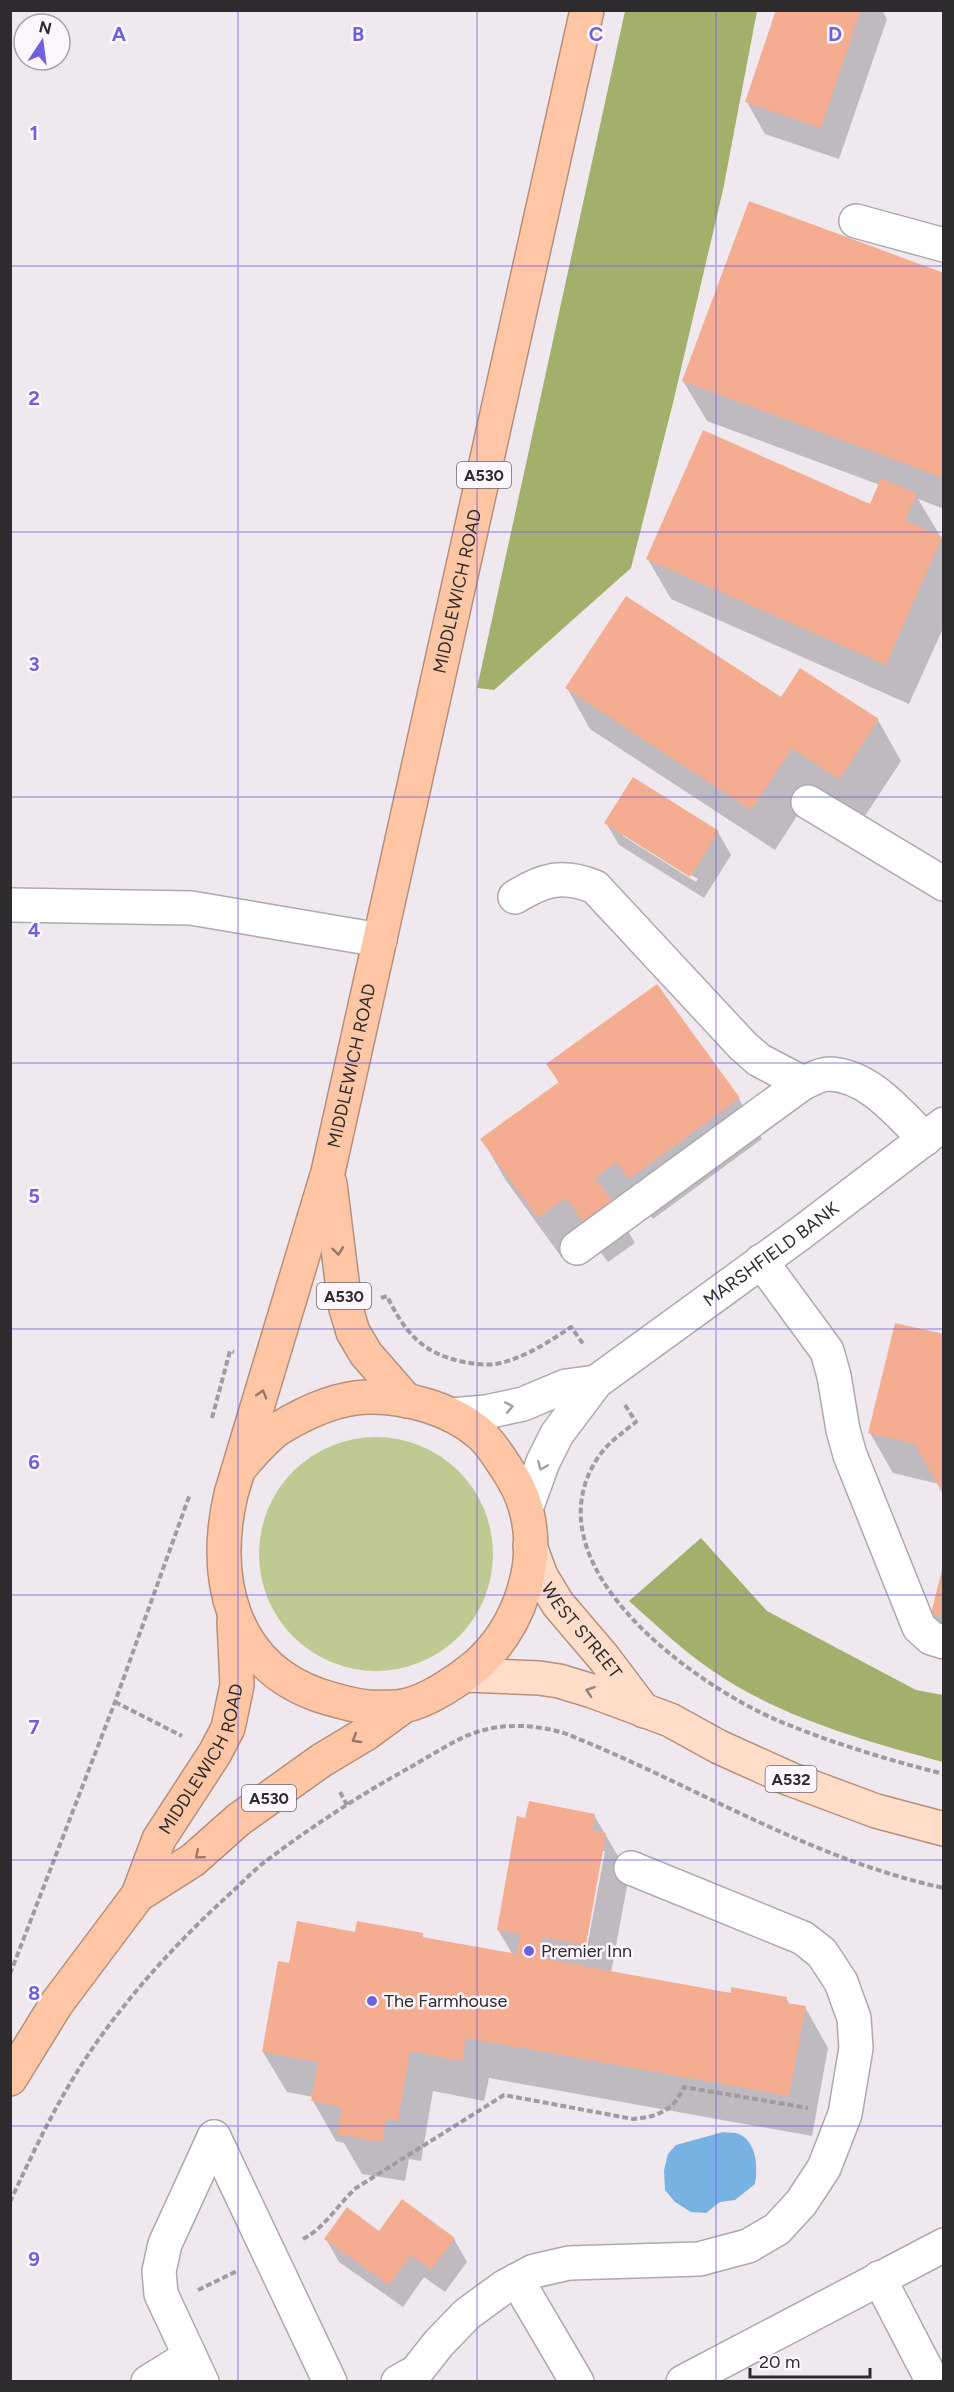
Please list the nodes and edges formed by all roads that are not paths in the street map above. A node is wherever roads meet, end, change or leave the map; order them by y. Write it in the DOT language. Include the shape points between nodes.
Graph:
graph roads {
  1 [pos="587,10"];
  2 [pos="856,221"];
  3 [pos="944,245"];
  4 [pos="808,802"];
  5 [pos="944,884"];
  6 [pos="515,897"];
  7 [pos="10,905"];
  8 [pos="380,940"];
  9 [pos="802,1083"];
  10 [pos="934,1132"];
  11 [pos="328,1172"];
  12 [pos="577,1248"];
  13 [pos="761,1261"];
  14 [pos="601,1378"];
  15 [pos="407,1401"];
  16 [pos="451,1415"];
  17 [pos="238,1470"];
  18 [pos="526,1509"];
  19 [pos="530,1546"];
  20 [pos="234,1615"];
  21 [pos="944,1642"];
  22 [pos="465,1675"];
  23 [pos="404,1706"];
  24 [pos="644,1711"];
  25 [pos="944,1829"];
  26 [pos="631,1868"];
  27 [pos="138,1895"];
  28 [pos="11,2077"];
  29 [pos="944,2245"];
  30 [pos="879,2278"];
  31 [pos="517,2280"];
  32 [pos="196,2369"];
  33 [pos="148,2382"];
  34 [pos="330,2382"];
  35 [pos="398,2382"];
  36 [pos="577,2382"];
  37 [pos="683,2382"];
  38 [pos="933,2382"];
  1 -- 8 [label="highway, MIDDLEWICH ROAD / A530"];
  2 -- 3 [label="street"];
  4 -- 5 [label="street"];
  6 -- 9 [label="street" via="551,880 574,880 595,888 743,1046 759,1060"];
  7 -- 8 [label="street" via="191,908"];
  8 -- 11 [label="highway, MIDDLEWICH ROAD / A530"];
  9 -- 10 [label="street" via="827,1074 856,1080"];
  9 -- 12 [label="street"];
  10 -- 13 [label="street, MARSHFIELD BANK"];
  11 -- 15 [label="highway, MIDDLEWICH ROAD / A530, one-way" via="345,1305 353,1332 366,1354"];
  17 -- 11 [label="highway, MIDDLEWICH ROAD / A530, one-way"];
  13 -- 14 [label="street, MARSHFIELD BANK"];
  13 -- 21 [label="street" via="827,1351 850,1455 897,1574 919,1627 931,1638"];
  16 -- 14 [label="street, MARSHFIELD BANK, one-way" via="523,1404 566,1386"];
  14 -- 18 [label="street, MARSHFIELD BANK, one-way" via="557,1434"];
  15 -- 16 [label="highway"];
  15 -- 17 [label="highway" via="367,1397 306,1414 276,1430"];
  16 -- 18 [label="highway" via="479,1432 496,1453 515,1482"];
  17 -- 20 [label="highway, MIDDLEWICH ROAD" via="226,1515 223,1571"];
  18 -- 19 [label="highway"];
  19 -- 22 [label="highway" via="522,1598 504,1637"];
  19 -- 24 [label="main road, WEST STREET" via="541,1576 558,1604"];
  20 -- 23 [label="highway" via="256,1653 276,1672 305,1690 366,1707"];
  20 -- 27 [label="highway, MIDDLEWICH ROAD / A530" via="237,1685 228,1728 159,1839"];
  22 -- 23 [label="highway"];
  24 -- 22 [label="main road, WEST STREET / A532, one-way" via="559,1681"];
  23 -- 27 [label="highway, MIDDLEWICH ROAD / A530, one-way" via="322,1760 238,1820 193,1860"];
  24 -- 25 [label="main road, WEST STREET / A532" via="790,1779 876,1811"];
  26 -- 31 [label="street" via="803,1938 822,1953 841,1982 854,2018 856,2048 844,2114 824,2168 801,2203 777,2229 748,2246 699,2259 569,2263 534,2271"];
  27 -- 28 [label="highway, MIDDLEWICH ROAD / A530" via="57,2003"];
  29 -- 30 [label="street"];
  30 -- 37 [label="street"];
  30 -- 38 [label="street"];
  31 -- 35 [label="street" via="467,2313 416,2372"];
  31 -- 36 [label="street"];
  32 -- 33 [label="street"];
  32 -- 34 [label="street" via="161,2294 159,2271 165,2244 214,2137"];
}
